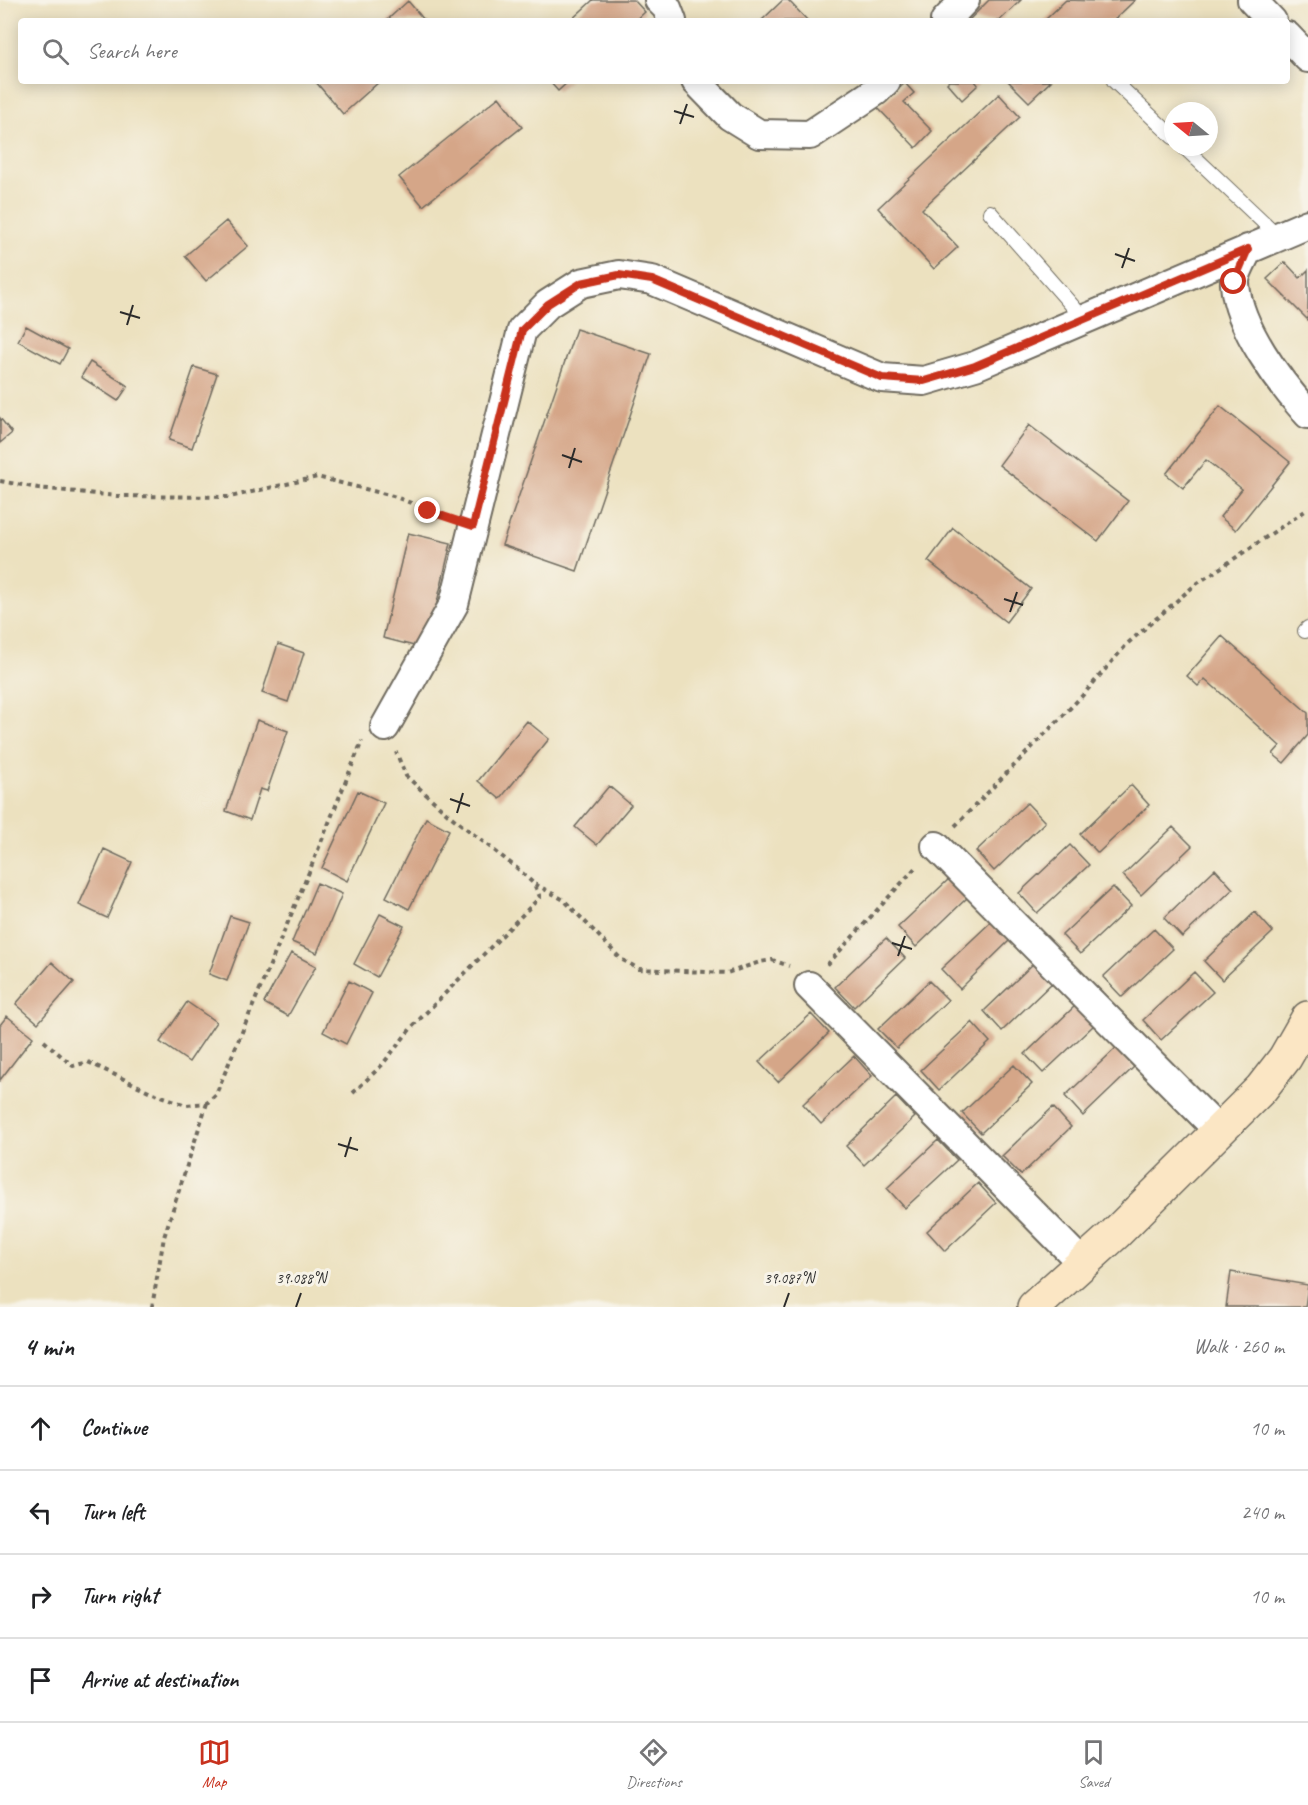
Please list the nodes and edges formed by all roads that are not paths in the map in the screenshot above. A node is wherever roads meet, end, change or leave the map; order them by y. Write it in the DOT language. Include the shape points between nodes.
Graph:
graph roads {
  1 [pos="659,0"];
  2 [pos="965,0"];
  3 [pos="1252,0"];
  4 [pos="671,18"];
  5 [pos="948,18"];
  6 [pos="1269,18"];
  7 [pos="1290,39"];
  8 [pos="1308,58"];
  9 [pos="699,84"];
  10 [pos="883,84"];
  11 [pos="1117,84"];
  12 [pos="1164,128"];
  13 [pos="1193,156"];
  14 [pos="990,212"];
  15 [pos="1308,224"];
  16 [pos="1278,237"];
  17 [pos="1248,249"];
  18 [pos="1084,320"];
  19 [pos="1308,414"];
  20 [pos="385,727"];
  21 [pos="936,846"];
  22 [pos="809,986"];
  23 [pos="1308,1018"];
  24 [pos="1218,1130"];
  25 [pos="1083,1264"];
  26 [pos="1034,1307"];
  1 -- 4 [label="street"];
  2 -- 5 [label="street"];
  3 -- 6 [label="street"];
  7 -- 8 [label="street"];
  9 -- 10 [label="street" via="730,116 759,134 810,135"];
  11 -- 12 [label="lane"];
  13 -- 16 [label="lane"];
  14 -- 18 [label="lane"];
  15 -- 16 [label="street"];
  16 -- 17 [label="street"];
  17 -- 18 [label="street"];
  17 -- 19 [label="street" via="1234,282 1245,325"];
  18 -- 20 [label="street" via="975,366 924,381 882,378 652,280 619,275 581,283 548,304 522,330 454,604"];
  21 -- 24 [label="street"];
  22 -- 25 [label="street"];
  23 -- 24 [label="main road" via="1261,1089"];
  24 -- 25 [label="main road"];
  25 -- 26 [label="main road"];
}
